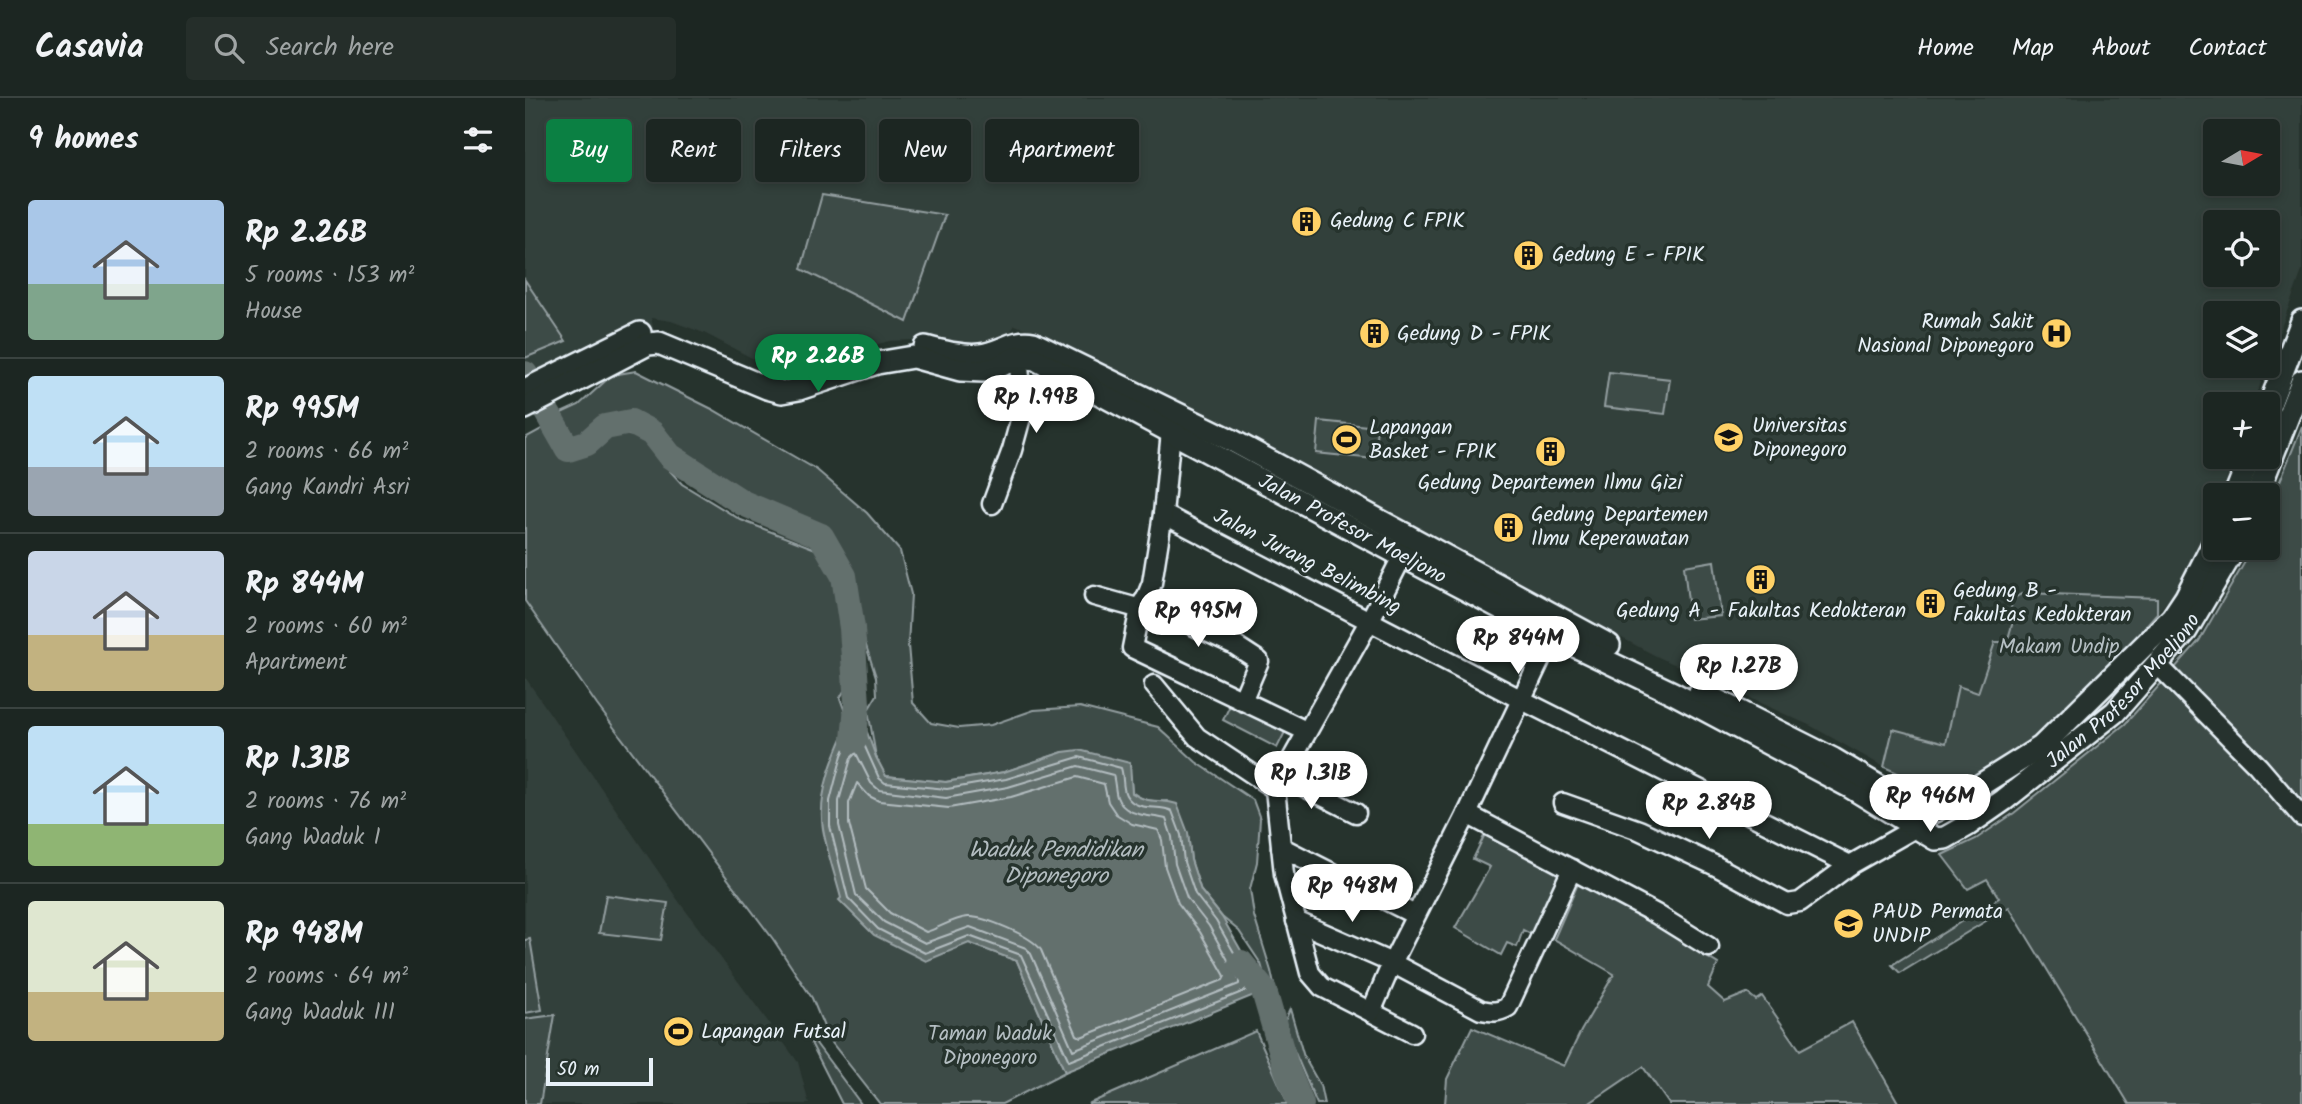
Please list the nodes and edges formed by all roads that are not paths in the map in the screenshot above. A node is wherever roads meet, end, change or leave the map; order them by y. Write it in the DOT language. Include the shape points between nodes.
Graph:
graph roads {
  1 [pos="2302,321"];
  2 [pos="1017,349"];
  3 [pos="610,355"];
  4 [pos="2302,381"];
  5 [pos="525,390"];
  6 [pos="2275,392"];
  7 [pos="525,408"];
  8 [pos="1171,431"];
  9 [pos="2262,483"];
  10 [pos="992,504"];
  11 [pos="1163,514"];
  12 [pos="1407,547"];
  13 [pos="2205,560"];
  14 [pos="2228,560"];
  15 [pos="1094,596"];
  16 [pos="1142,605"];
  17 [pos="1370,620"];
  18 [pos="1556,628"];
  19 [pos="2157,664"];
  20 [pos="1154,685"];
  21 [pos="1522,700"];
  22 [pos="1242,701"];
  23 [pos="1307,731"];
  24 [pos="1279,782"];
  25 [pos="1563,803"];
  26 [pos="1356,813"];
  27 [pos="1467,814"];
  28 [pos="2302,817"];
  29 [pos="1922,820"];
  30 [pos="1281,847"];
  31 [pos="1850,865"];
  32 [pos="1572,869"];
  33 [pos="1415,915"];
  34 [pos="1296,921"];
  35 [pos="1709,947"];
  36 [pos="1392,963"];
  37 [pos="1371,1012"];
  38 [pos="1412,1033"];
  1 -- 6 [label="street"];
  2 -- 3 [label="street" via="980,355 915,352 782,392 659,342 634,342"];
  2 -- 8 [label="street, Jalan Profesor Moeljono"];
  2 -- 10 [label="street" via="1023,410"];
  2 -- 12 [label="street" via="1033,343 1233,441"];
  3 -- 5 [label="street"];
  3 -- 7 [label="street"];
  4 -- 9 [label="street"];
  8 -- 11 [label="street"];
  8 -- 12 [label="street, Jalan Profesor Moeljono"];
  11 -- 16 [label="street" via="1152,583"];
  11 -- 17 [label="street, Jalan Jurang Belimbing"];
  12 -- 17 [label="street"];
  12 -- 18 [label="street"];
  13 -- 29 [label="street" via="2172,618 2041,747"];
  14 -- 19 [label="street, Jalan Profesor Moeljono" via="2186,631"];
  15 -- 16 [label="street"];
  16 -- 22 [label="street" via="1132,648"];
  16 -- 22 [label="street" via="1233,644 1259,661"];
  17 -- 21 [label="street, Jalan Jurang Belimbing"];
  17 -- 23 [label="street"];
  18 -- 21 [label="street"];
  18 -- 29 [label="street" via="1833,759 1885,790"];
  19 -- 28 [label="street"];
  19 -- 29 [label="street, Jalan Profesor Moeljono" via="2115,712 1968,825 1940,839 1931,838"];
  20 -- 24 [label="street" via="1197,737"];
  21 -- 27 [label="street"];
  21 -- 31 [label="street, Jalan Jurang Belimbing"];
  22 -- 23 [label="street"];
  23 -- 24 [label="street"];
  24 -- 26 [label="street"];
  24 -- 30 [label="street"];
  25 -- 31 [label="street" via="1639,830 1787,904 1800,902"];
  27 -- 32 [label="street"];
  27 -- 33 [label="street"];
  29 -- 31 [label="street"];
  30 -- 33 [label="street"];
  30 -- 34 [label="street"];
  32 -- 35 [label="street"];
  32 -- 36 [label="street" via="1508,1007 1501,1011 1481,1010"];
  33 -- 36 [label="street"];
  34 -- 36 [label="street"];
  34 -- 37 [label="street" via="1317,983"];
  36 -- 37 [label="street"];
  37 -- 38 [label="street"];
}
